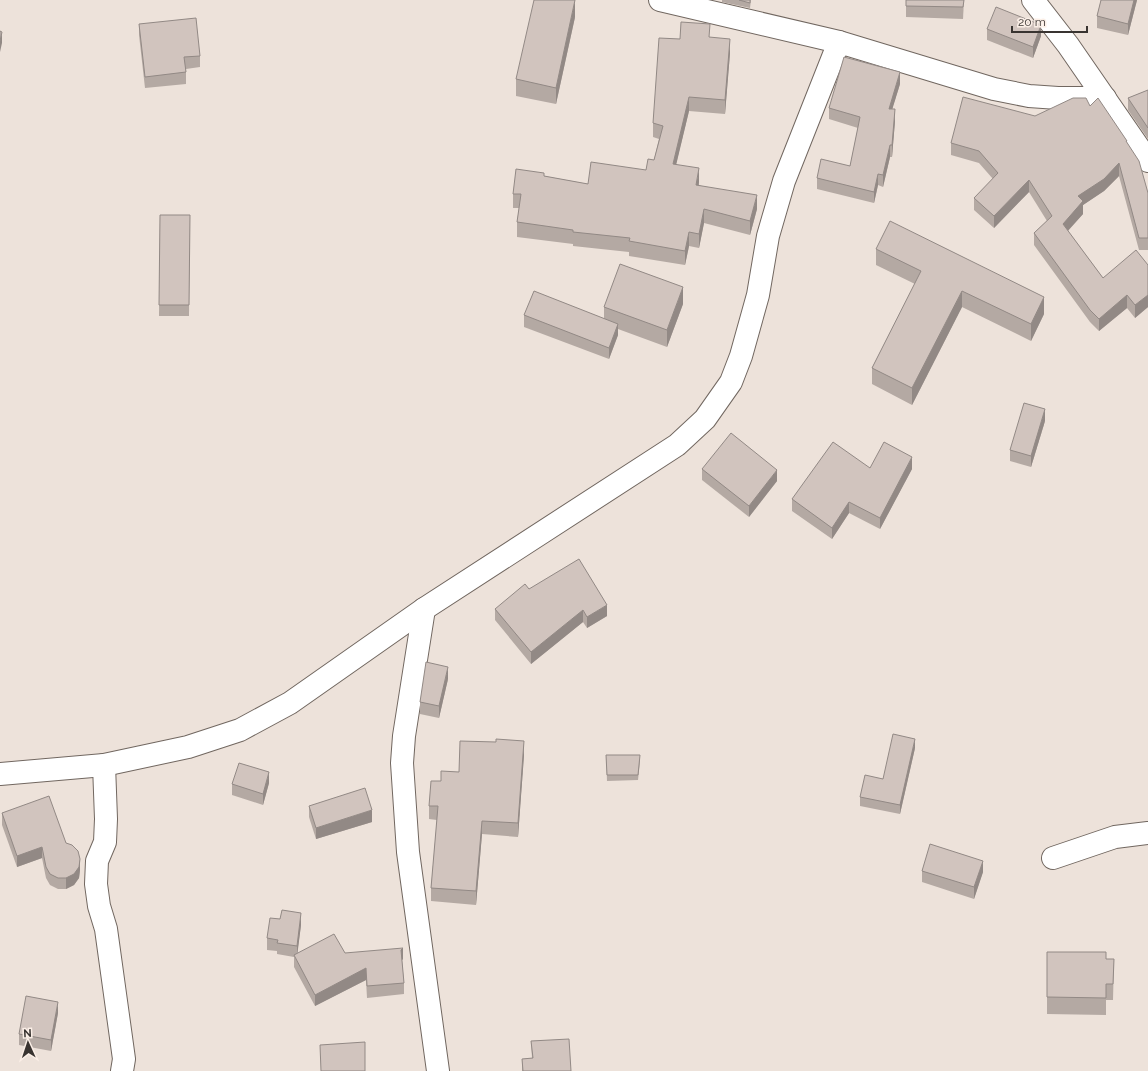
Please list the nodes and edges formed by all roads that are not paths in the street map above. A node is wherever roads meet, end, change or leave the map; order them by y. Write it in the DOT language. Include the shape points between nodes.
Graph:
graph roads {
  1 [pos="660,0"];
  2 [pos="1033,0"];
  3 [pos="839,42"];
  4 [pos="1105,98"];
  5 [pos="1148,161"];
  6 [pos="424,609"];
  7 [pos="104,765"];
  8 [pos="0,774"];
  9 [pos="1148,833"];
  10 [pos="1053,858"];
  11 [pos="122,1071"];
  12 [pos="438,1071"];
  1 -- 3 [label="street"];
  2 -- 4 [label="street"];
  3 -- 4 [label="street" via="994,89 1029,96"];
  3 -- 6 [label="street" via="784,181 768,236 758,295 741,356 731,382 706,419 677,445"];
  4 -- 5 [label="street"];
  6 -- 7 [label="street" via="290,703 240,730 188,747"];
  6 -- 12 [label="street" via="402,763 408,852"];
  7 -- 8 [label="street"];
  7 -- 11 [label="street" via="105,842 97,861 96,884 106,929 124,1058"];
  9 -- 10 [label="street" via="1115,837"];
}
